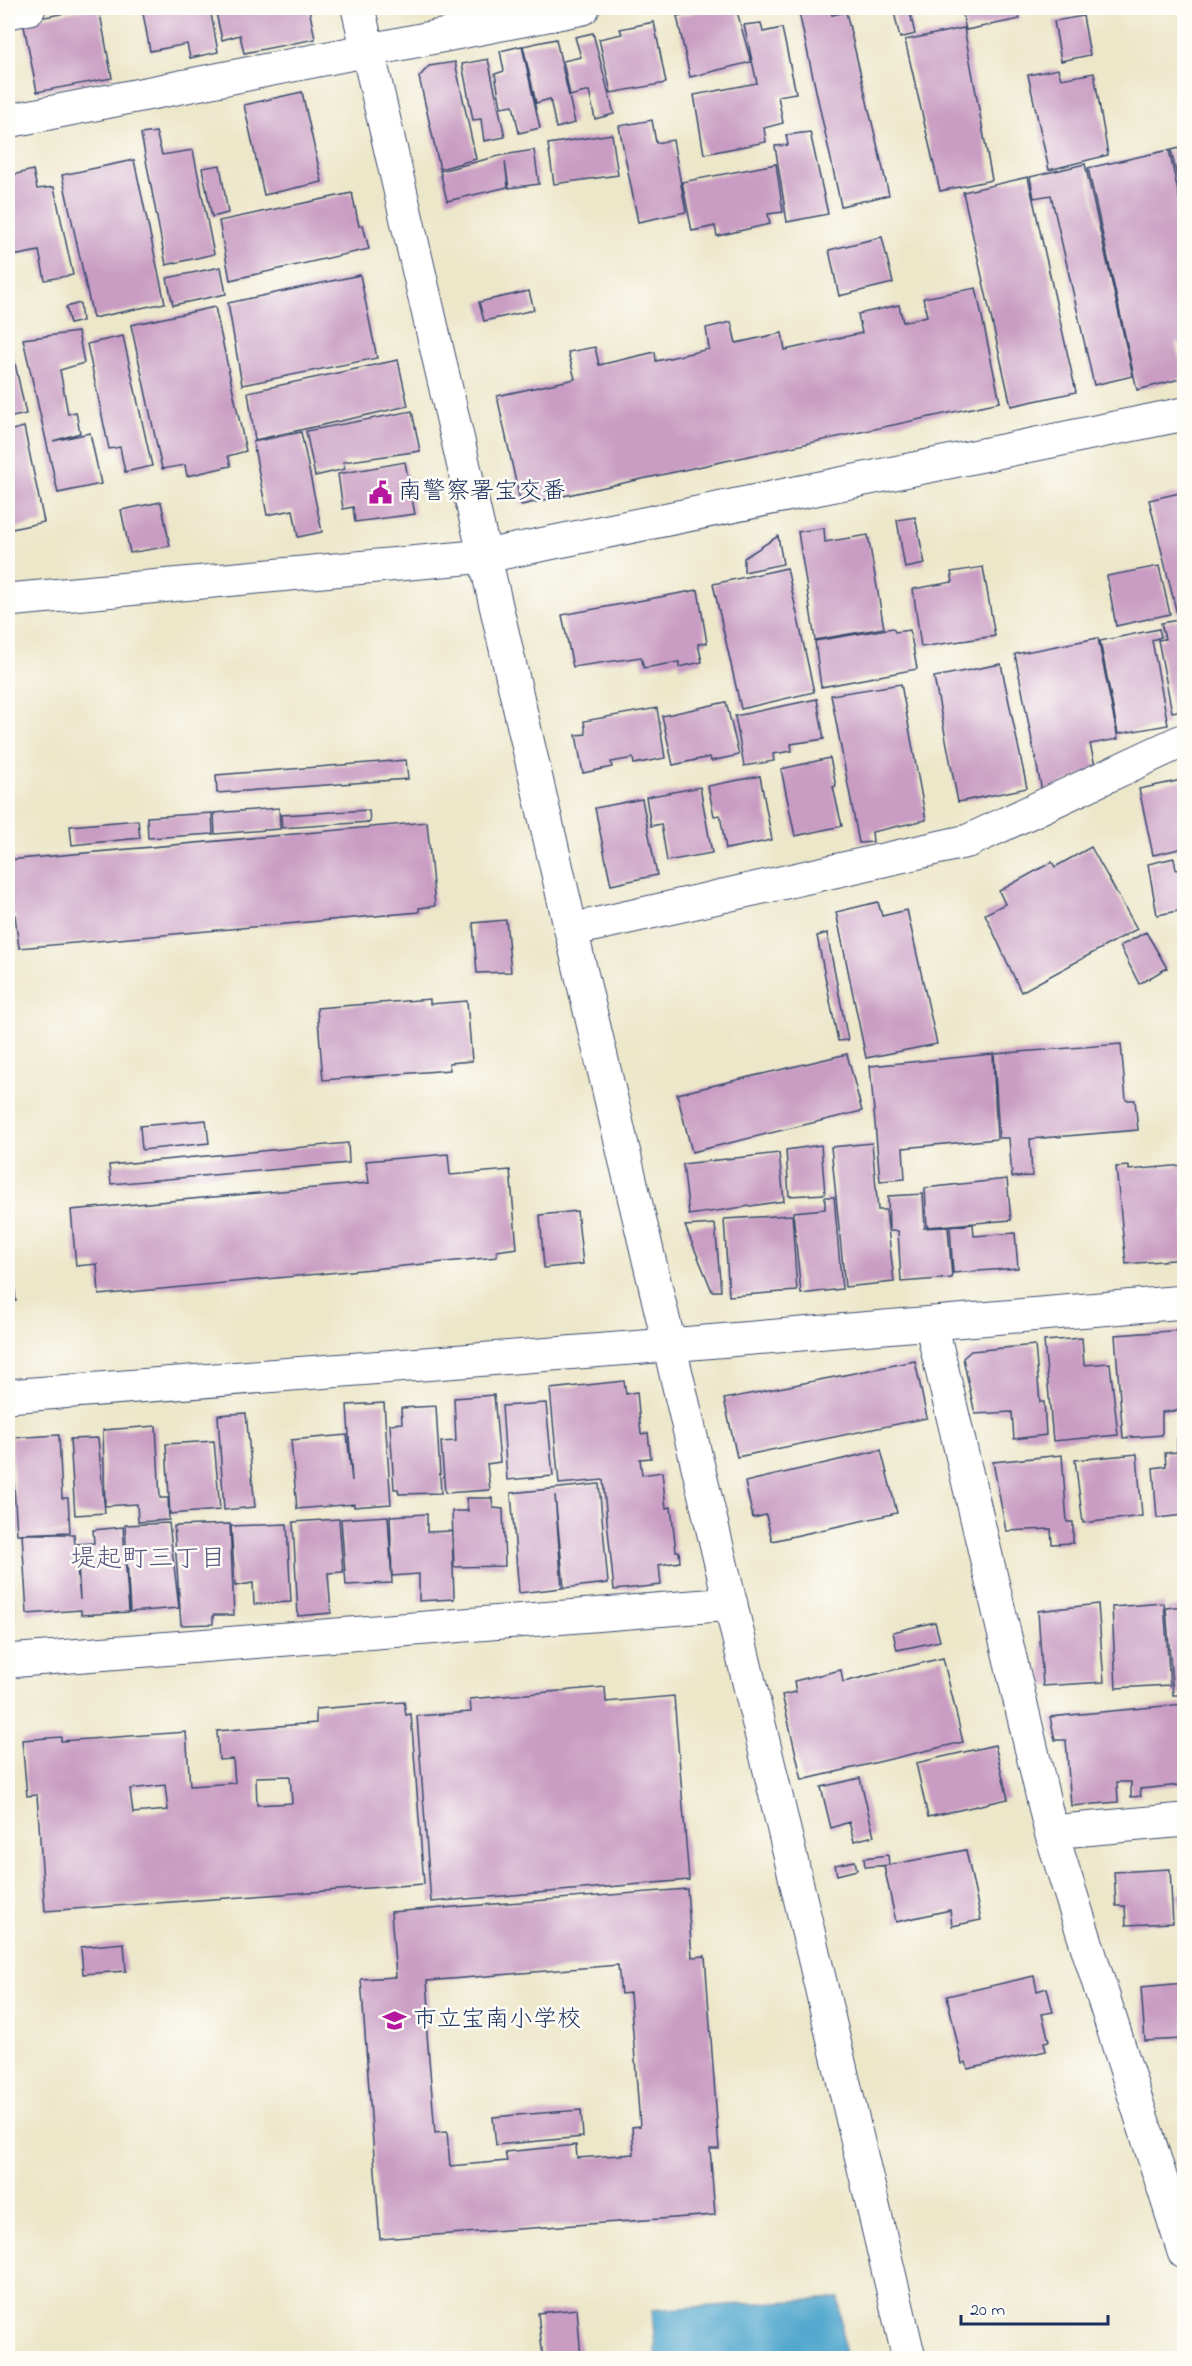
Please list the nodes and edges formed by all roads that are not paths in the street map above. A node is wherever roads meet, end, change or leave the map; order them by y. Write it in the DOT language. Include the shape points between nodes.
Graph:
graph roads {
  1 [pos="29,8"];
  2 [pos="358,8"];
  3 [pos="583,8"];
  4 [pos="8,12"];
  5 [pos="368,51"];
  6 [pos="8,121"];
  7 [pos="1185,414"];
  8 [pos="486,556"];
  9 [pos="8,600"];
  10 [pos="1185,740"];
  11 [pos="571,930"];
  12 [pos="1185,1302"];
  13 [pos="931,1323"];
  14 [pos="669,1345"];
  15 [pos="8,1396"];
  16 [pos="730,1604"];
  17 [pos="8,1661"];
  18 [pos="1185,1820"];
  19 [pos="1051,1832"];
  20 [pos="1185,2252"];
  21 [pos="909,2358"];
  1 -- 4 [label="street"];
  2 -- 5 [label="street"];
  3 -- 5 [label="street"];
  5 -- 6 [label="street"];
  5 -- 8 [label="street"];
  7 -- 8 [label="street"];
  8 -- 9 [label="street"];
  8 -- 11 [label="street"];
  10 -- 11 [label="street" via="968,841"];
  11 -- 14 [label="street"];
  12 -- 13 [label="street"];
  13 -- 14 [label="street"];
  13 -- 19 [label="street"];
  14 -- 15 [label="street"];
  14 -- 16 [label="street"];
  16 -- 17 [label="street"];
  16 -- 21 [label="street"];
  18 -- 19 [label="street"];
  19 -- 20 [label="street"];
}
